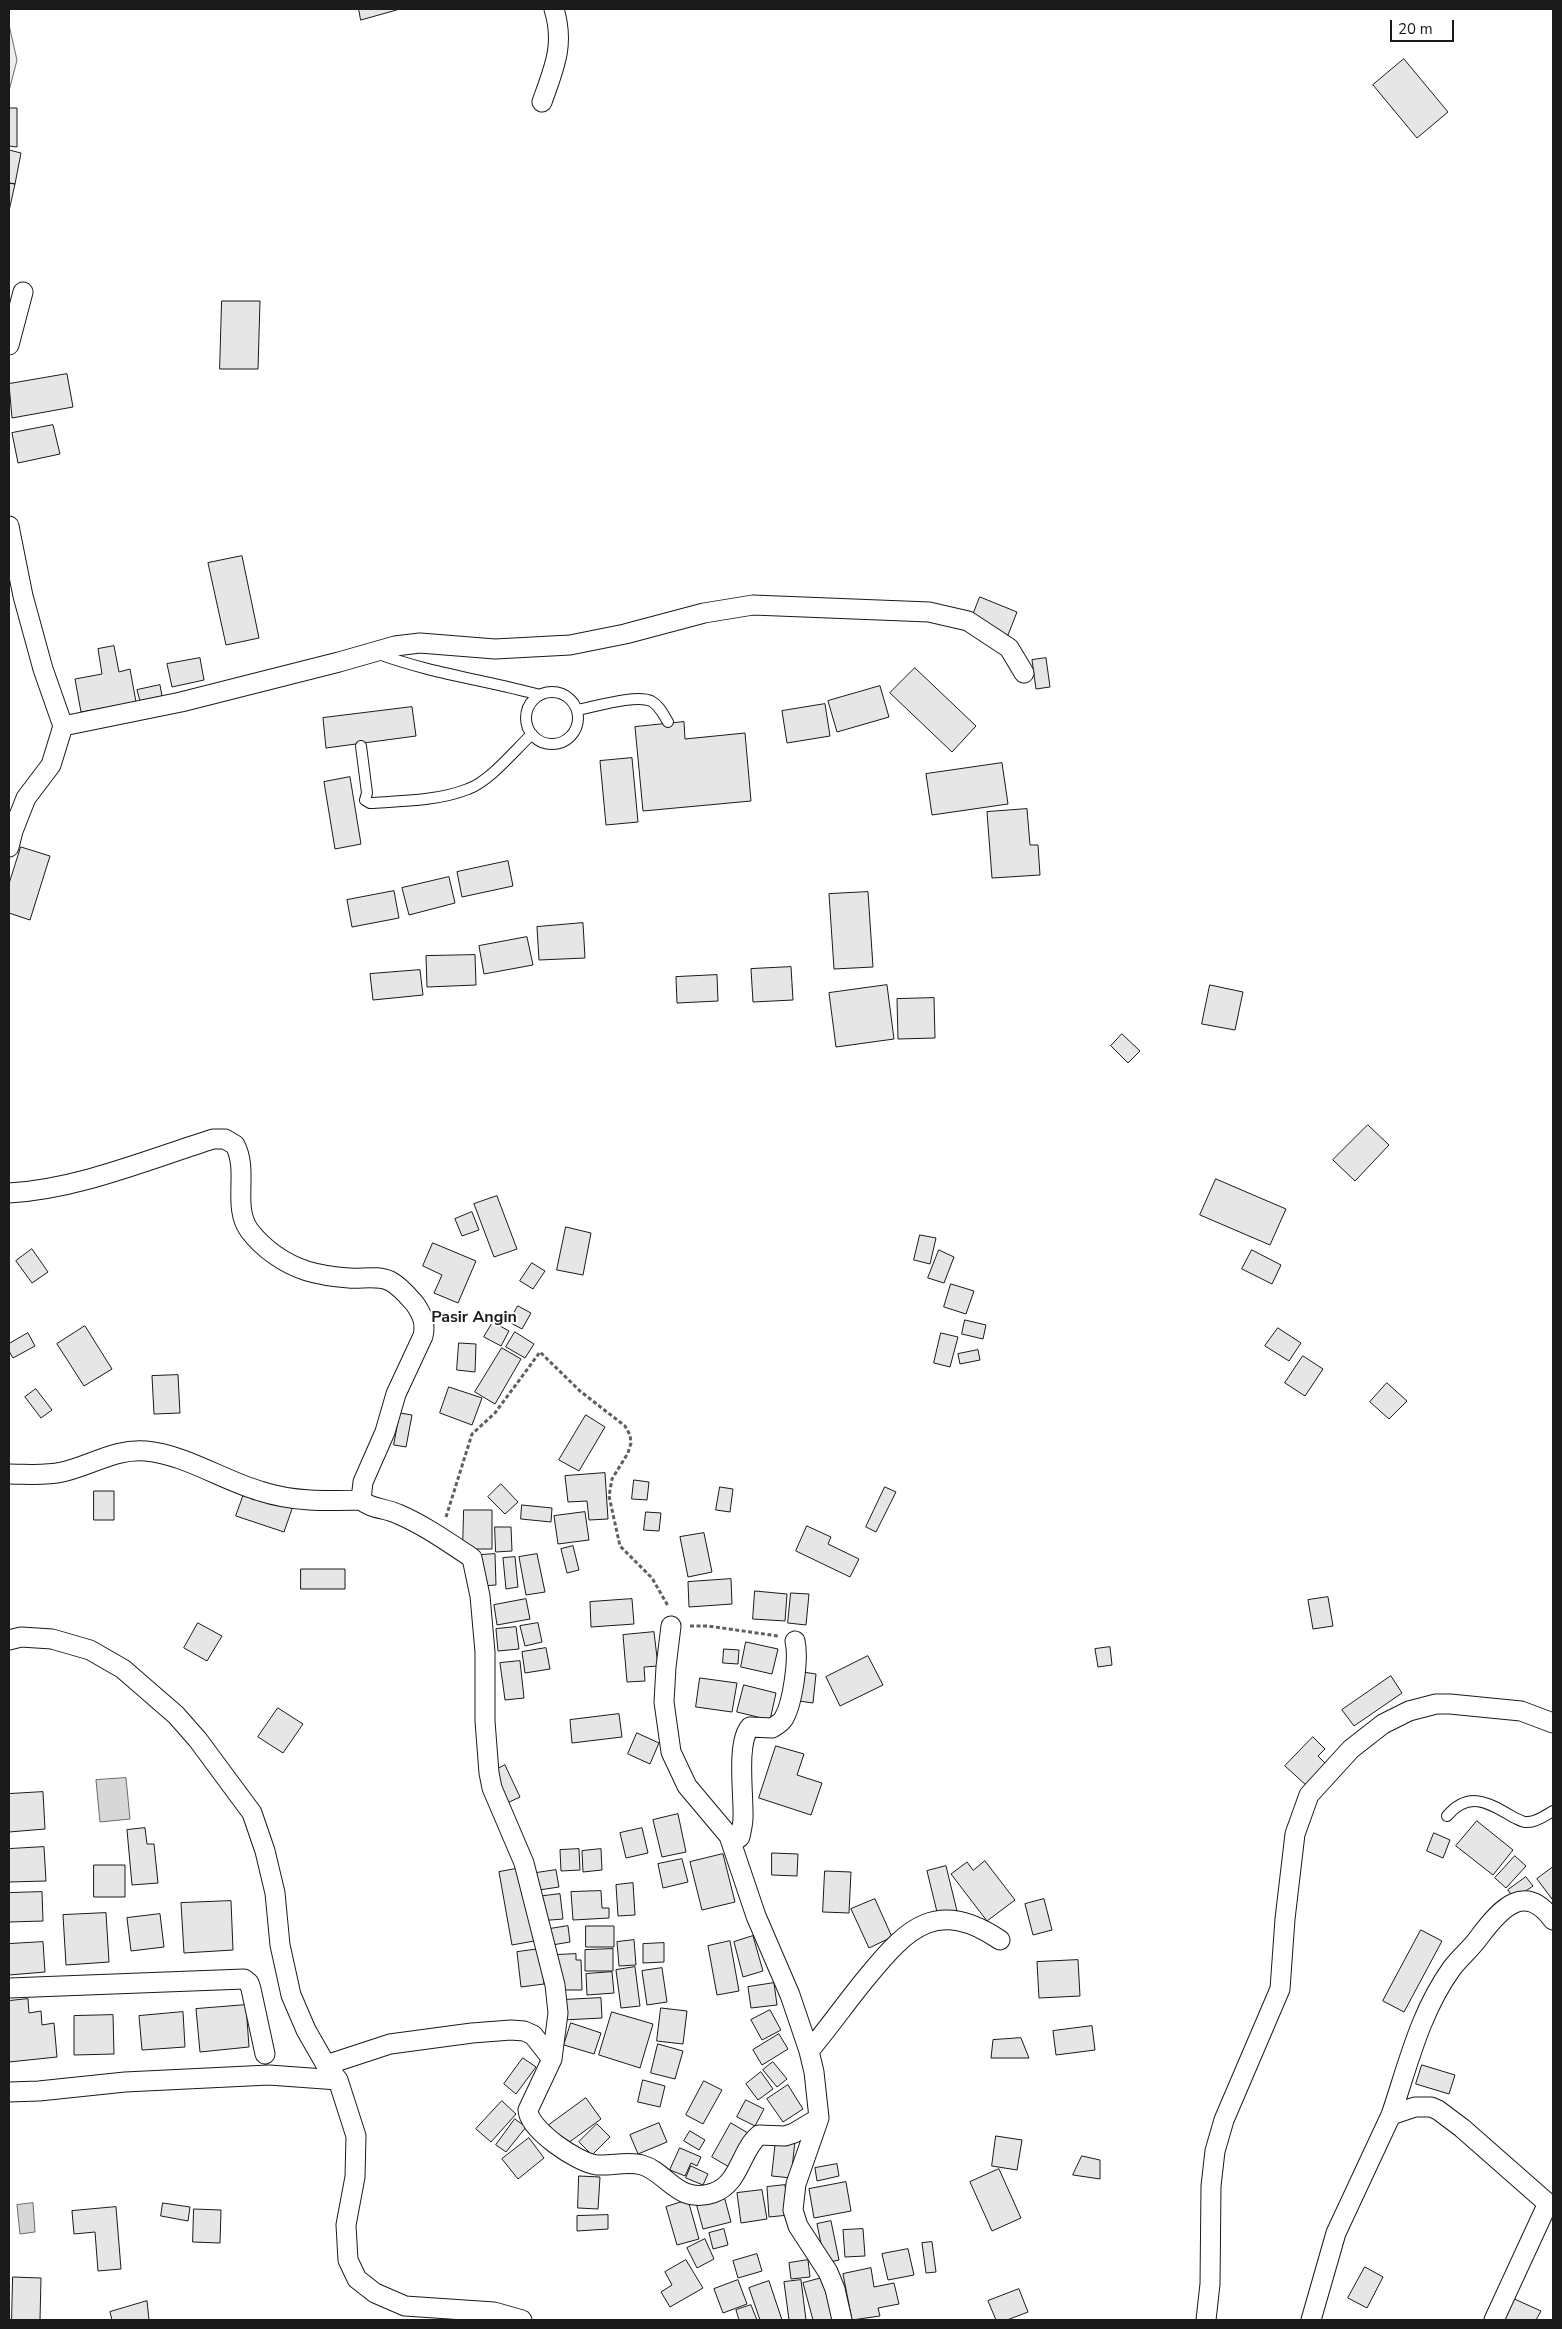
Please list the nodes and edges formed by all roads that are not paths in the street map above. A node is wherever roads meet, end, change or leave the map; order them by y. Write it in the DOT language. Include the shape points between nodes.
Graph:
graph roads {
  1 [pos="554,9"];
  2 [pos="542,102"];
  3 [pos="23,292"];
  4 [pos="9,345"];
  5 [pos="9,526"];
  6 [pos="372,652"];
  7 [pos="1024,673"];
  8 [pos="540,695"];
  9 [pos="577,710"];
  10 [pos="668,722"];
  11 [pos="62,726"];
  12 [pos="532,734"];
  13 [pos="361,746"];
  14 [pos="9,847"];
  15 [pos="9,1192"];
  16 [pos="9,1474"];
  17 [pos="361,1500"];
  18 [pos="671,1626"];
  19 [pos="9,1640"];
  20 [pos="795,1641"];
  21 [pos="1553,1723"];
  22 [pos="1553,1811"];
  23 [pos="1447,1816"];
  24 [pos="732,1843"];
  25 [pos="1553,1920"];
  26 [pos="1000,1940"];
  27 [pos="9,1988"];
  28 [pos="809,2051"];
  29 [pos="265,2054"];
  30 [pos="552,2058"];
  31 [pos="326,2065"];
  32 [pos="338,2080"];
  33 [pos="9,2092"];
  34 [pos="1391,2115"];
  35 [pos="819,2118"];
  36 [pos="1551,2205"];
  37 [pos="522,2320"];
  38 [pos="842,2320"];
  39 [pos="1206,2320"];
  40 [pos="1311,2320"];
  41 [pos="1494,2320"];
  1 -- 2 [label="street" via="560,43"];
  3 -- 4 [label="street"];
  5 -- 11 [label="street" via="43,669"];
  6 -- 7 [label="street" via="420,643 494,648 570,645 704,612 752,605 930,612 968,621 1009,648"];
  6 -- 8 [label="lane" via="420,669"];
  6 -- 11 [label="street" via="181,702"];
  8 -- 9 [label="lane" via="558,692 566,695"];
  8 -- 12 [label="lane" via="533,700 526,717"];
  9 -- 10 [label="lane" via="637,699 649,700 662,711"];
  9 -- 12 [label="lane" via="577,727 565,741 547,744"];
  11 -- 14 [label="street" via="51,765 26,798"];
  12 -- 13 [label="lane" via="469,789 412,800 370,803 365,800 367,793"];
  15 -- 17 [label="street" via="27,1192 88,1179 213,1139 225,1139 238,1149 244,1218 248,1229 266,1247 309,1272 384,1279 407,1294 420,1312 424,1329 363,1482"];
  16 -- 17 [label="street" via="52,1474 120,1453 145,1451 175,1458 258,1491 286,1498"];
  17 -- 30 [label="street" via="367,1505 396,1513 472,1558 485,1652 488,1773 524,1863 555,1985 558,2013"];
  18 -- 24 [label="street" via="664,1702 671,1752 687,1786 722,1826"];
  19 -- 31 [label="street" via="52,1638 90,1650 123,1669 176,1715 226,1776 252,1813 275,1893 280,1945 291,1995"];
  20 -- 24 [label="street" via="797,1650 791,1696 784,1718 772,1728 750,1727 742,1745 743,1820 740,1838"];
  21 -- 39 [label="street" via="1521,1711 1450,1704 1409,1711 1383,1724 1351,1749 1309,1795 1295,1834 1280,1989 1224,2120 1215,2150 1210,2186 1210,2284"];
  22 -- 23 [label="lane" via="1534,1821 1523,1822 1492,1804 1477,1800 1460,1805"];
  24 -- 28 [label="street" via="753,1908 790,1994"];
  25 -- 34 [label="street" via="1534,1902 1508,1905 1452,1967 1416,2037"];
  26 -- 28 [label="street" via="989,1932 957,1921 938,1921 914,1928 890,1950"];
  27 -- 29 [label="street" via="244,1979 252,1988"];
  28 -- 35 [label="street"];
  30 -- 31 [label="street" via="533,2035 524,2030 511,2030 390,2044"];
  30 -- 35 [label="street" via="528,2110 542,2131 579,2159 597,2165 644,2165 671,2186 692,2194 702,2195 722,2189 759,2135 784,2136"];
  31 -- 32 [label="street"];
  32 -- 33 [label="street" via="269,2075"];
  32 -- 37 [label="street" via="356,2136 355,2177 346,2225 348,2260 358,2279 375,2293 405,2306 494,2312"];
  34 -- 36 [label="street" via="1415,2107 1438,2110"];
  34 -- 40 [label="street" via="1336,2233"];
  35 -- 38 [label="street" via="796,2184 793,2210 798,2226 828,2272"];
  36 -- 41 [label="street"];
}
